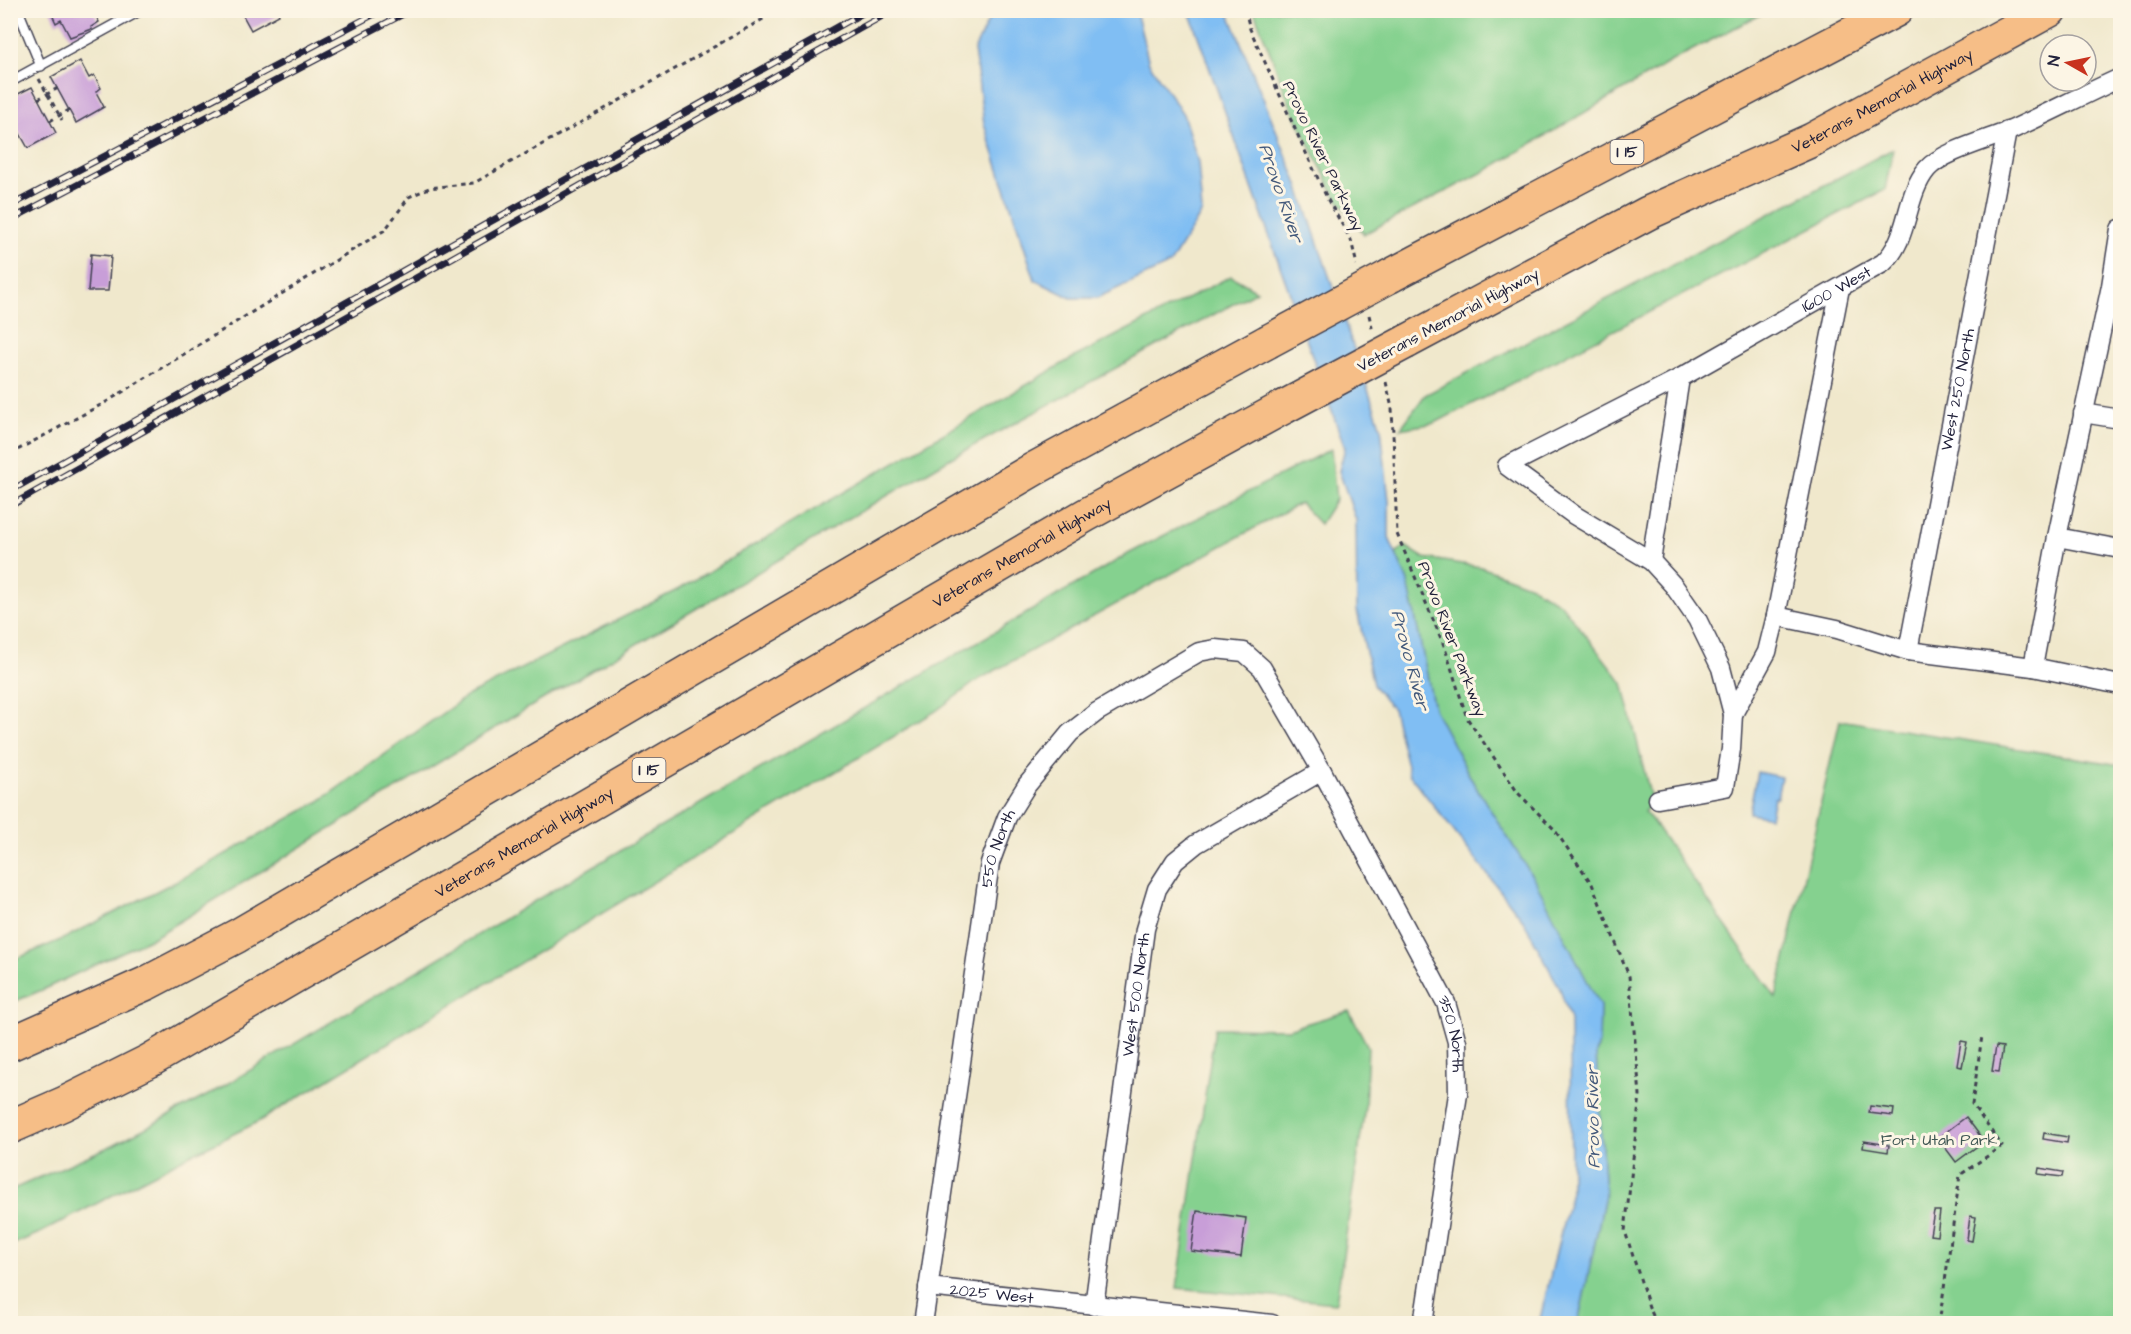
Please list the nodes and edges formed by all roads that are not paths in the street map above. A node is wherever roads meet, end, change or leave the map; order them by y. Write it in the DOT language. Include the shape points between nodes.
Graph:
graph roads {
  1 [pos="18,10"];
  2 [pos="141,10"];
  3 [pos="1896,10"];
  4 [pos="2050,10"];
  5 [pos="37,68"];
  6 [pos="2121,78"];
  7 [pos="10,82"];
  8 [pos="2007,131"];
  9 [pos="2121,230"];
  10 [pos="2116,287"];
  11 [pos="1840,288"];
  12 [pos="1680,378"];
  13 [pos="2083,413"];
  14 [pos="2121,419"];
  15 [pos="2057,537"];
  16 [pos="2121,549"];
  17 [pos="1651,561"];
  18 [pos="1776,616"];
  19 [pos="1908,651"];
  20 [pos="2033,667"];
  21 [pos="2121,685"];
  22 [pos="1733,714"];
  23 [pos="1322,771"];
  24 [pos="1658,799"];
  25 [pos="10,1044"];
  26 [pos="10,1127"];
  27 [pos="928,1287"];
  28 [pos="1094,1306"];
  29 [pos="923,1323"];
  30 [pos="1272,1323"];
  31 [pos="1423,1323"];
  1 -- 5 [label="lane"];
  2 -- 5 [label="lane"];
  3 -- 25 [label="highway, I 15, bridge" via="1375,275 1267,342 1034,469 237,936 147,983"];
  4 -- 26 [label="highway, Veterans Memorial Highway / I 15, bridge" via="1812,140 1648,213 1391,342 1284,407 1086,515 149,1061"];
  5 -- 7 [label="lane"];
  6 -- 8 [label="street, 1600 West"];
  8 -- 11 [label="street, 1600 West" via="1942,158 1928,168 1918,183 1892,255"];
  8 -- 19 [label="street, West 250 North"];
  9 -- 10 [label="street"];
  10 -- 13 [label="street"];
  11 -- 12 [label="street, 1600 West"];
  11 -- 18 [label="street"];
  12 -- 17 [label="street"];
  12 -- 17 [label="street, 1600 West" via="1507,466 1574,515"];
  13 -- 14 [label="street"];
  13 -- 15 [label="street"];
  15 -- 16 [label="street"];
  15 -- 20 [label="street"];
  17 -- 22 [label="street" via="1697,619 1721,668"];
  18 -- 19 [label="street" via="1837,629"];
  18 -- 22 [label="street" via="1767,652"];
  19 -- 20 [label="street"];
  20 -- 21 [label="street"];
  22 -- 24 [label="street" via="1725,787"];
  23 -- 27 [label="street, 550 North" via="1262,668 1244,652 1215,649 1199,652 1097,712 1070,733 1027,785 1007,817 990,863"];
  23 -- 28 [label="street, West 500 North" via="1196,844 1175,861 1157,889 1145,929"];
  23 -- 31 [label="street, 350 North" via="1434,977 1457,1042 1458,1094"];
  27 -- 28 [label="street, 2025 West"];
  27 -- 29 [label="street, 550 North"];
  28 -- 30 [label="street, 2025 West"];
}
